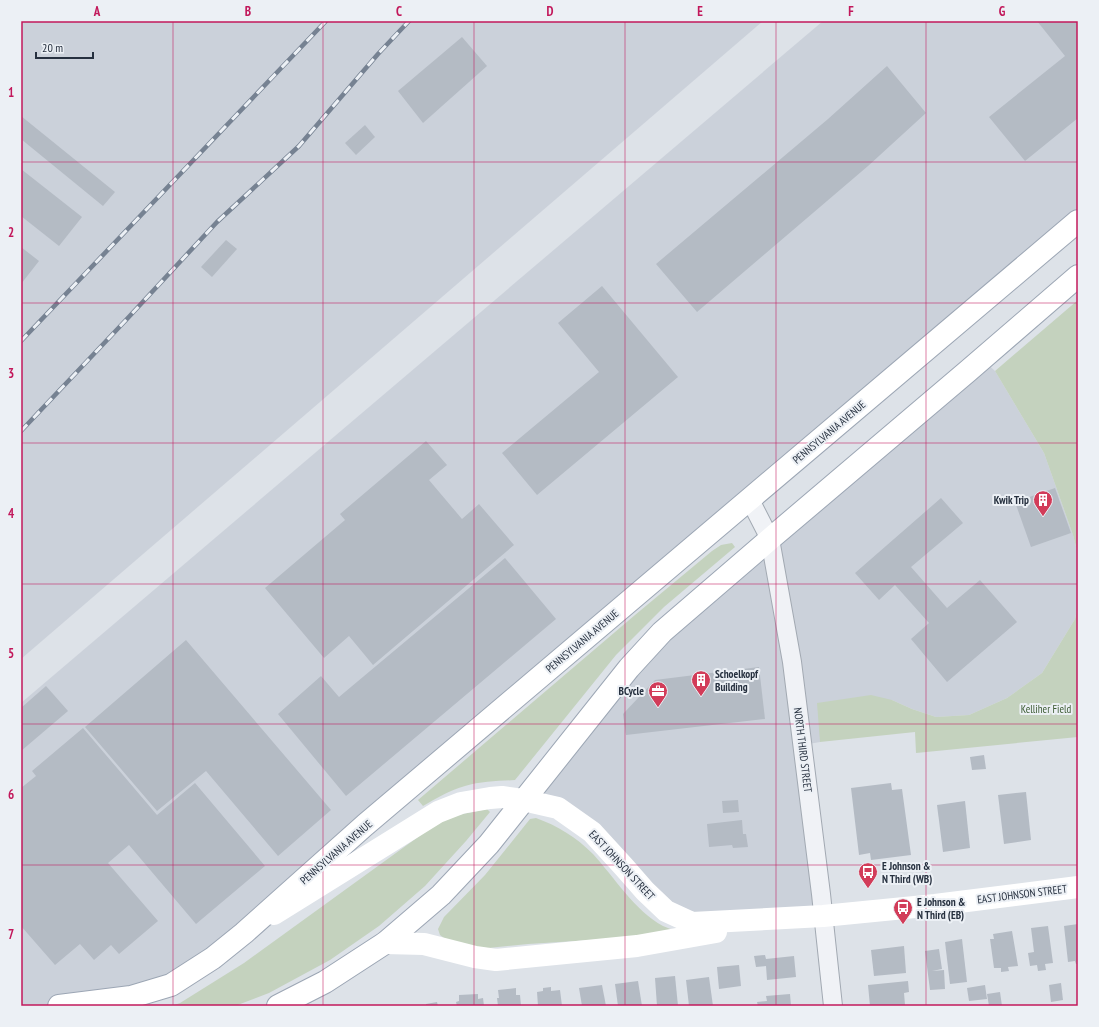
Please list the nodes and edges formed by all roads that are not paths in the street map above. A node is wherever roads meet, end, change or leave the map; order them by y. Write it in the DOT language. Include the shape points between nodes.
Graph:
graph roads {
  1 [pos="1078,222"];
  2 [pos="1078,276"];
  3 [pos="750,500"];
  4 [pos="770,538"];
  5 [pos="523,800"];
  6 [pos="1078,887"];
  7 [pos="823,916"];
  8 [pos="798,918"];
  9 [pos="244,933"];
  10 [pos="385,943"];
  11 [pos="59,1006"];
  12 [pos="278,1006"];
  13 [pos="833,1006"];
  1 -- 3 [label="main road, PENNSYLVANIA AVENUE"];
  2 -- 4 [label="main road"];
  3 -- 4 [label="street, NORTH THIRD STREET"];
  3 -- 9 [label="main road, PENNSYLVANIA AVENUE" via="365,825"];
  4 -- 5 [label="main road" via="662,632 629,668"];
  4 -- 7 [label="street, NORTH THIRD STREET" via="792,662"];
  5 -- 8 [label="main road, EAST JOHNSON STREET" via="558,808 592,832 666,911 692,923"];
  5 -- 9 [label="main road, EAST JOHNSON STREET" via="490,798 461,803 438,812"];
  5 -- 10 [label="main road" via="489,844 441,895"];
  6 -- 7 [label="main road, EAST JOHNSON STREET"];
  7 -- 8 [label="main road, EAST JOHNSON STREET"];
  7 -- 13 [label="street, NORTH THIRD STREET"];
  8 -- 10 [label="main road, EAST JOHNSON STREET" via="637,946 496,960 424,944"];
  9 -- 11 [label="main road, PENNSYLVANIA AVENUE" via="213,958 171,985 131,997"];
  10 -- 12 [label="main road" via="325,982"];
}
